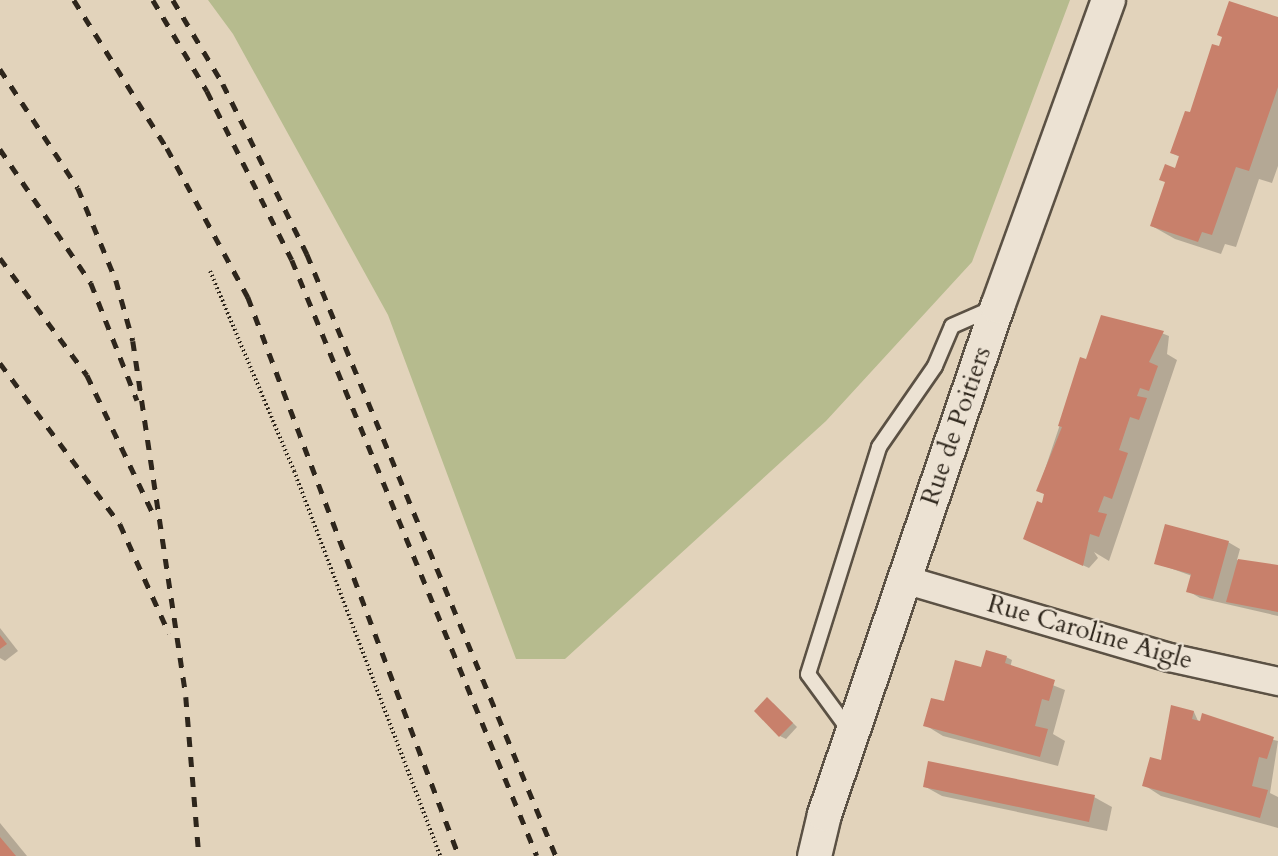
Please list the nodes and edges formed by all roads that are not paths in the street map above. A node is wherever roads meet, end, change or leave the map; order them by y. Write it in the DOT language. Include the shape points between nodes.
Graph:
graph roads {
  1 [pos="1108,0"];
  2 [pos="998,306"];
  3 [pos="904,579"];
  4 [pos="1278,681"];
  5 [pos="852,733"];
  6 [pos="814,856"];
  1 -- 2 [label="street, Rue de Poitiers"];
  2 -- 3 [label="street, Rue de Poitiers"];
  2 -- 5 [label="lane" via="952,326 935,366 879,447 808,674"];
  3 -- 4 [label="street, Rue Caroline Aigle" via="1170,657"];
  3 -- 5 [label="street, Rue de Poitiers"];
  5 -- 6 [label="street, Rue de Poitiers"];
}
